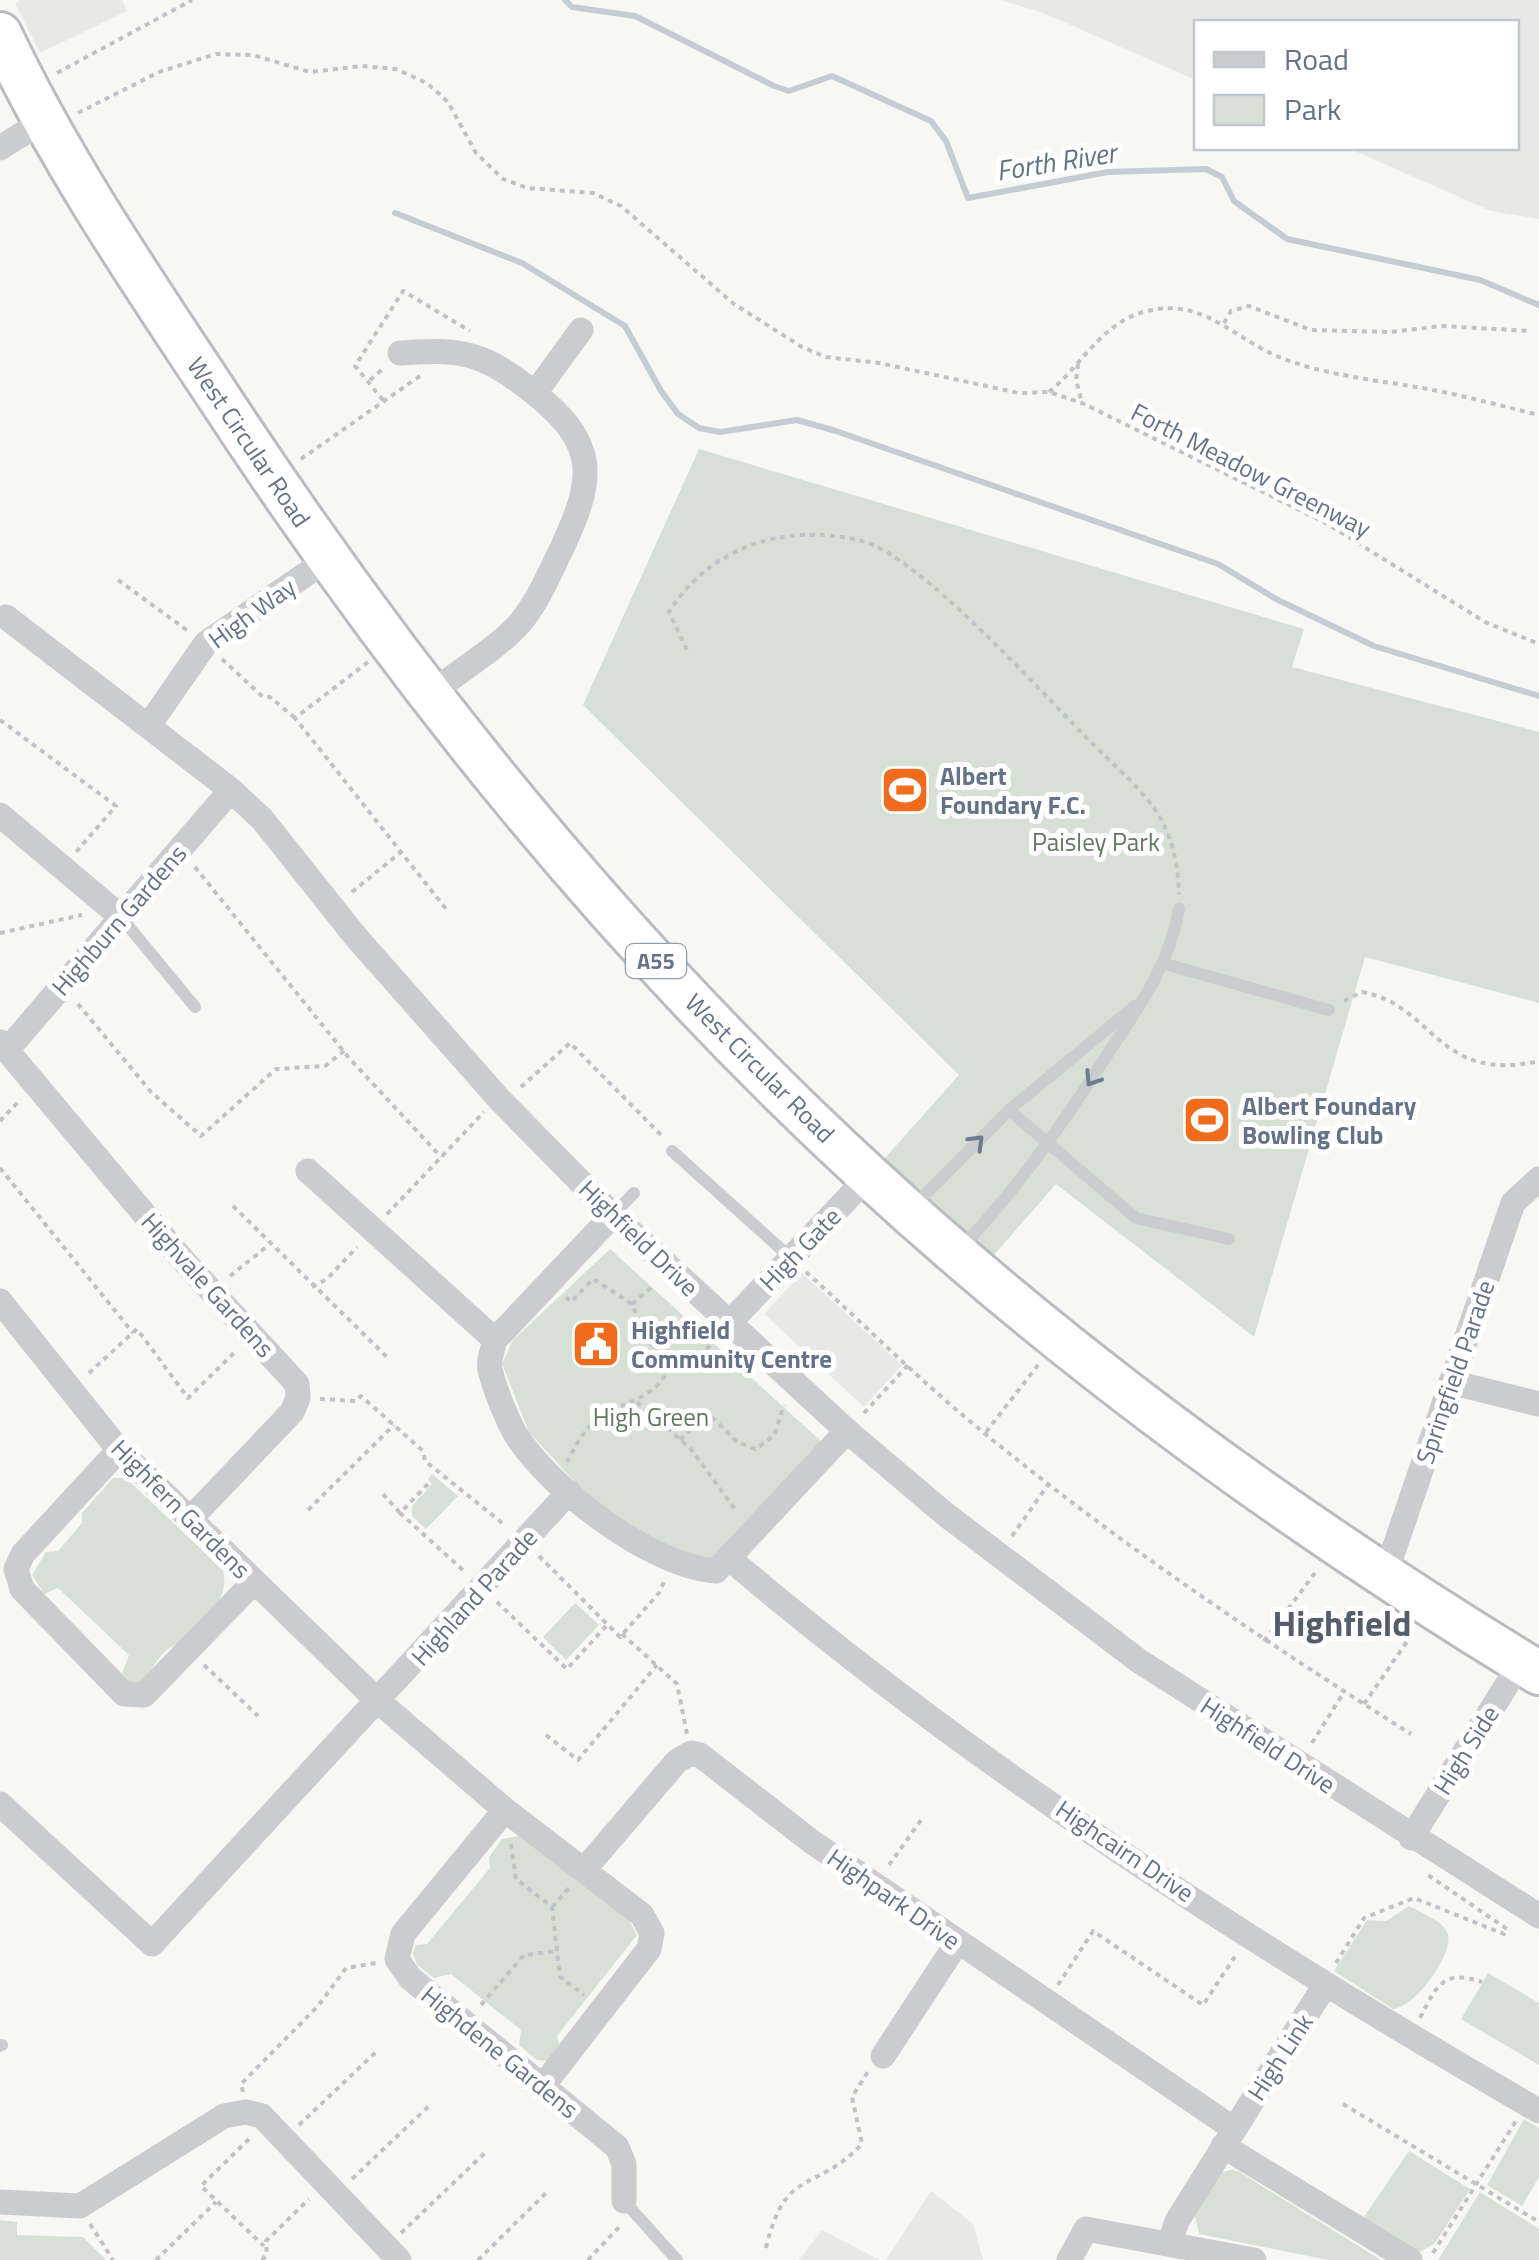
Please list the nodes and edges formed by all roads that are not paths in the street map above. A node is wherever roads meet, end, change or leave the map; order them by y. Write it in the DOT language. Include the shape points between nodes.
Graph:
graph roads {
  1 [pos="0,34"];
  2 [pos="39,113"];
  3 [pos="0,148"];
  4 [pos="581,330"];
  5 [pos="392,343"];
  6 [pos="535,393"];
  7 [pos="328,559"];
  8 [pos="6,617"];
  9 [pos="430,694"];
  10 [pos="149,724"];
  11 [pos="231,790"];
  12 [pos="0,815"];
  13 [pos="1180,909"];
  14 [pos="115,912"];
  15 [pos="1165,964"];
  16 [pos="1145,998"];
  17 [pos="195,1007"];
  18 [pos="1330,1010"];
  19 [pos="4,1046"];
  20 [pos="1009,1110"];
  21 [pos="1050,1144"];
  22 [pos="672,1151"];
  23 [pos="308,1171"];
  24 [pos="869,1176"];
  25 [pos="1539,1180"];
  26 [pos="634,1194"];
  27 [pos="909,1212"];
  28 [pos="612,1215"];
  29 [pos="1229,1238"];
  30 [pos="957,1253"];
  31 [pos="792,1259"];
  32 [pos="0,1302"];
  33 [pos="730,1322"];
  34 [pos="495,1340"];
  35 [pos="1451,1382"];
  36 [pos="1539,1404"];
  37 [pos="847,1431"];
  38 [pos="119,1450"];
  39 [pos="563,1485"];
  40 [pos="191,1518"];
  41 [pos="732,1560"];
  42 [pos="1385,1575"];
  43 [pos="254,1582"];
  44 [pos="1530,1668"];
  45 [pos="378,1702"];
  46 [pos="0,1804"];
  47 [pos="505,1810"];
  48 [pos="1411,1838"];
  49 [pos="584,1870"];
  50 [pos="1539,1916"];
  51 [pos="957,1942"];
  52 [pos="1326,1985"];
  53 [pos="894,2051"];
  54 [pos="542,2087"];
  55 [pos="1533,2107"];
  56 [pos="1228,2138"];
  57 [pos="624,2201"];
  58 [pos="0,2202"];
  59 [pos="1170,2242"];
  60 [pos="393,2254"];
  61 [pos="677,2260"];
  62 [pos="1069,2260"];
  63 [pos="1254,2260"];
  64 [pos="1410,2260"];
  1 -- 2 [label="highway, West Circular Road / A55"];
  2 -- 3 [label="street"];
  2 -- 7 [label="highway, West Circular Road / A55"];
  4 -- 6 [label="street"];
  5 -- 6 [label="street" via="482,356"];
  6 -- 9 [label="street" via="572,428 584,452 582,505 518,626"];
  7 -- 9 [label="highway, West Circular Road / A55"];
  7 -- 10 [label="street, High Way" via="206,644"];
  8 -- 10 [label="street, Highfield Drive"];
  9 -- 24 [label="highway, West Circular Road / A55" via="618,920"];
  10 -- 11 [label="street, Highfield Drive"];
  11 -- 14 [label="street, Highburn Gardens"];
  11 -- 28 [label="street, Highfield Drive" via="500,1100"];
  12 -- 14 [label="street"];
  13 -- 15 [label="lane"];
  14 -- 17 [label="lane"];
  14 -- 19 [label="street, Highburn Gardens" via="60,987"];
  15 -- 16 [label="lane"];
  15 -- 18 [label="lane"];
  16 -- 20 [label="lane"];
  16 -- 21 [label="lane, one-way"];
  19 -- 40 [label="street, Highvale Gardens" via="296,1384 292,1412"];
  20 -- 21 [label="lane"];
  27 -- 20 [label="lane, one-way"];
  21 -- 29 [label="lane" via="1136,1218"];
  21 -- 30 [label="lane"];
  22 -- 31 [label="lane"];
  23 -- 34 [label="street"];
  24 -- 27 [label="highway, West Circular Road / A55"];
  24 -- 31 [label="street, High Gate"];
  25 -- 35 [label="street, Springfield Parade" via="1513,1203"];
  26 -- 28 [label="lane"];
  27 -- 30 [label="highway, West Circular Road / A55"];
  28 -- 33 [label="street, Highfield Drive"];
  28 -- 34 [label="street"];
  30 -- 42 [label="highway, West Circular Road / A55" via="1060,1338"];
  31 -- 33 [label="street, High Gate"];
  32 -- 38 [label="street, Highfern Gardens"];
  33 -- 37 [label="street, Highfield Drive"];
  34 -- 39 [label="street" via="489,1367 516,1435"];
  35 -- 36 [label="street"];
  35 -- 42 [label="street, Springfield Parade"];
  37 -- 41 [label="street"];
  37 -- 48 [label="street, Highfield Drive" via="1139,1661"];
  38 -- 40 [label="street, Highfern Gardens"];
  38 -- 43 [label="street" via="16,1569 22,1589 124,1694 144,1695"];
  39 -- 41 [label="street" via="673,1561 716,1571"];
  39 -- 45 [label="street, Highland Parade" via="524,1542"];
  40 -- 43 [label="street, Highfern Gardens"];
  41 -- 52 [label="street, Highcairn Drive" via="914,1704"];
  42 -- 44 [label="highway, West Circular Road / A55"];
  43 -- 45 [label="street, Highfern Gardens"];
  44 -- 48 [label="street, High Side"];
  45 -- 46 [label="street" via="152,1944"];
  45 -- 47 [label="street, Highfern Gardens"];
  47 -- 49 [label="street, Highfern Gardens"];
  47 -- 54 [label="street, Highdene Gardens" via="403,1934 397,1959 410,1978"];
  48 -- 50 [label="street, Highfield Drive"];
  49 -- 51 [label="street, Highpark Drive" via="691,1753"];
  49 -- 54 [label="street, Highfern Gardens" via="642,1915 652,1933 650,1949"];
  51 -- 53 [label="street"];
  51 -- 56 [label="street, Highpark Drive"];
  52 -- 55 [label="street, Highcairn Drive"];
  52 -- 56 [label="street, High Link"];
  54 -- 57 [label="street, Highdene Gardens" via="618,2147"];
  56 -- 59 [label="street, High Link"];
  56 -- 64 [label="street, Highpark Drive"];
  57 -- 61 [label="lane"];
  58 -- 60 [label="street" via="80,2206 224,2116 246,2112 276,2130"];
  59 -- 62 [label="street" via="1086,2230"];
  59 -- 63 [label="street"];
}
